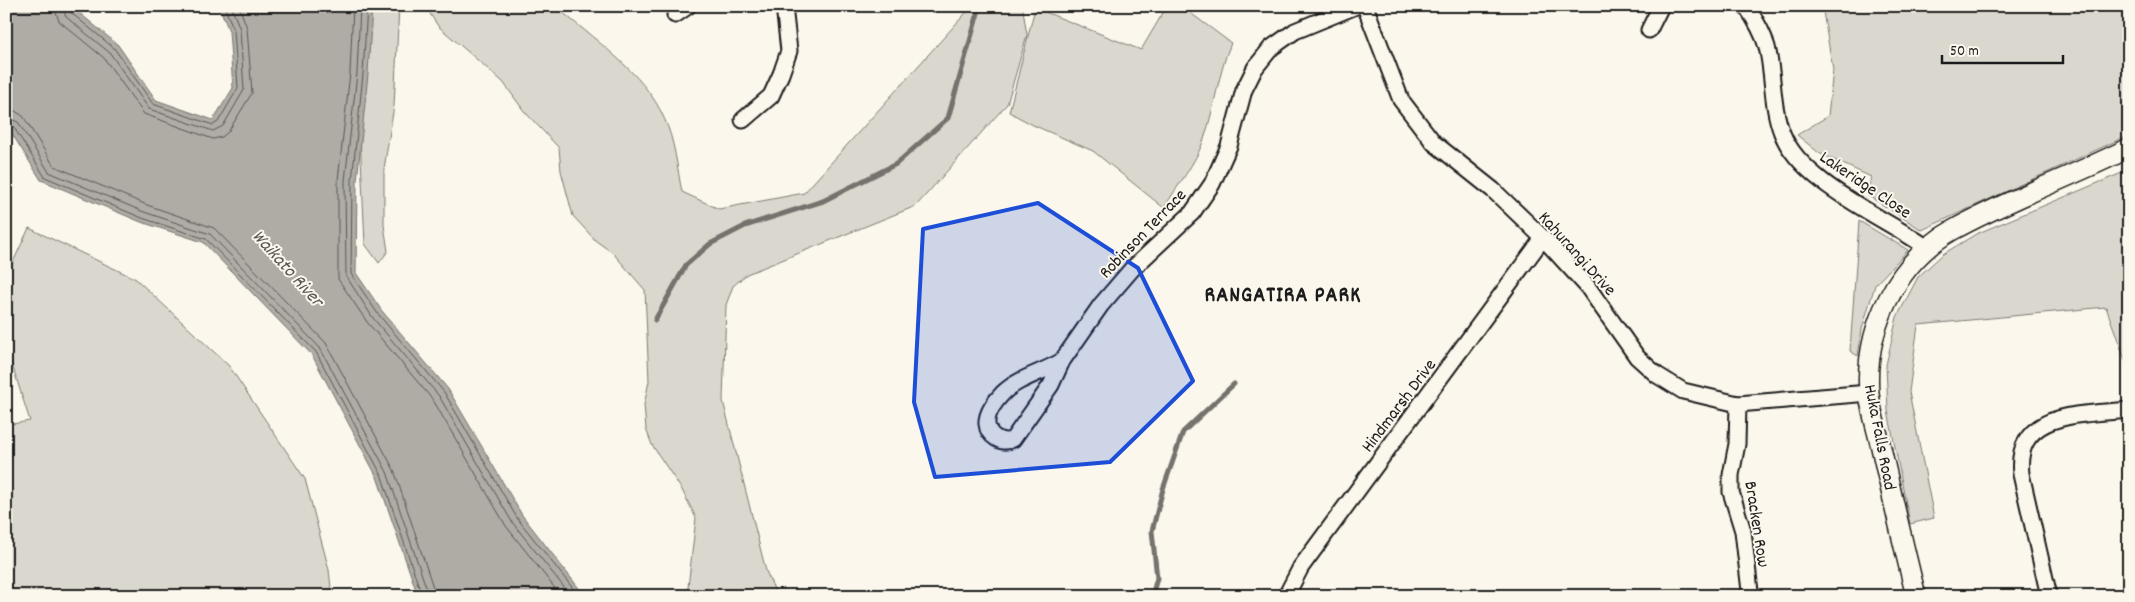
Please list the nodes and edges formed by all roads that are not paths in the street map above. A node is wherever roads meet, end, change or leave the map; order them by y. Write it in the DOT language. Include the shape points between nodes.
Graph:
graph roads {
  1 [pos="688,6"];
  2 [pos="784,6"];
  3 [pos="1356,6"];
  4 [pos="1365,6"];
  5 [pos="1661,6"];
  6 [pos="1746,6"];
  7 [pos="675,15"];
  8 [pos="1649,30"];
  9 [pos="744,120"];
  10 [pos="2129,148"];
  11 [pos="1543,238"];
  12 [pos="1926,247"];
  13 [pos="1062,361"];
  14 [pos="1869,393"];
  15 [pos="1738,404"];
  16 [pos="2129,410"];
  17 [pos="1750,591"];
  18 [pos="1286,596"];
  19 [pos="1916,596"];
  20 [pos="2049,596"];
  1 -- 7 [label="street"];
  2 -- 9 [label="street" via="788,51 781,74 771,96"];
  3 -- 13 [label="street, Robinson Terrace" via="1295,31 1266,54 1244,90 1229,146 1212,184 1192,213 1113,290"];
  4 -- 11 [label="street, Kahurangi Drive" via="1401,100 1434,142 1493,190"];
  5 -- 8 [label="street"];
  6 -- 12 [label="street, Lakeridge Close" via="1758,24 1767,48 1774,108 1782,135 1794,152 1819,180"];
  10 -- 12 [label="street, Huka Falls Road" via="1953,230"];
  11 -- 15 [label="street, Kahurangi Drive" via="1587,286 1637,357 1657,375 1683,391"];
  11 -- 18 [label="street, Hindmarsh Drive" via="1301,568"];
  12 -- 14 [label="street, Huka Falls Road" via="1886,301 1877,324 1870,358"];
  13 -- 13 [label="street, Robinson Terrace" via="1051,385 1013,438 1004,441 996,438 989,430 988,418 1004,392"];
  14 -- 15 [label="street, Kahurangi Drive"];
  14 -- 19 [label="street, Huka Falls Road"];
  15 -- 17 [label="street, Bracken Row" via="1731,492 1743,530"];
  16 -- 20 [label="street" via="2057,418 2037,427 2026,440 2019,458 2021,474"];
}
